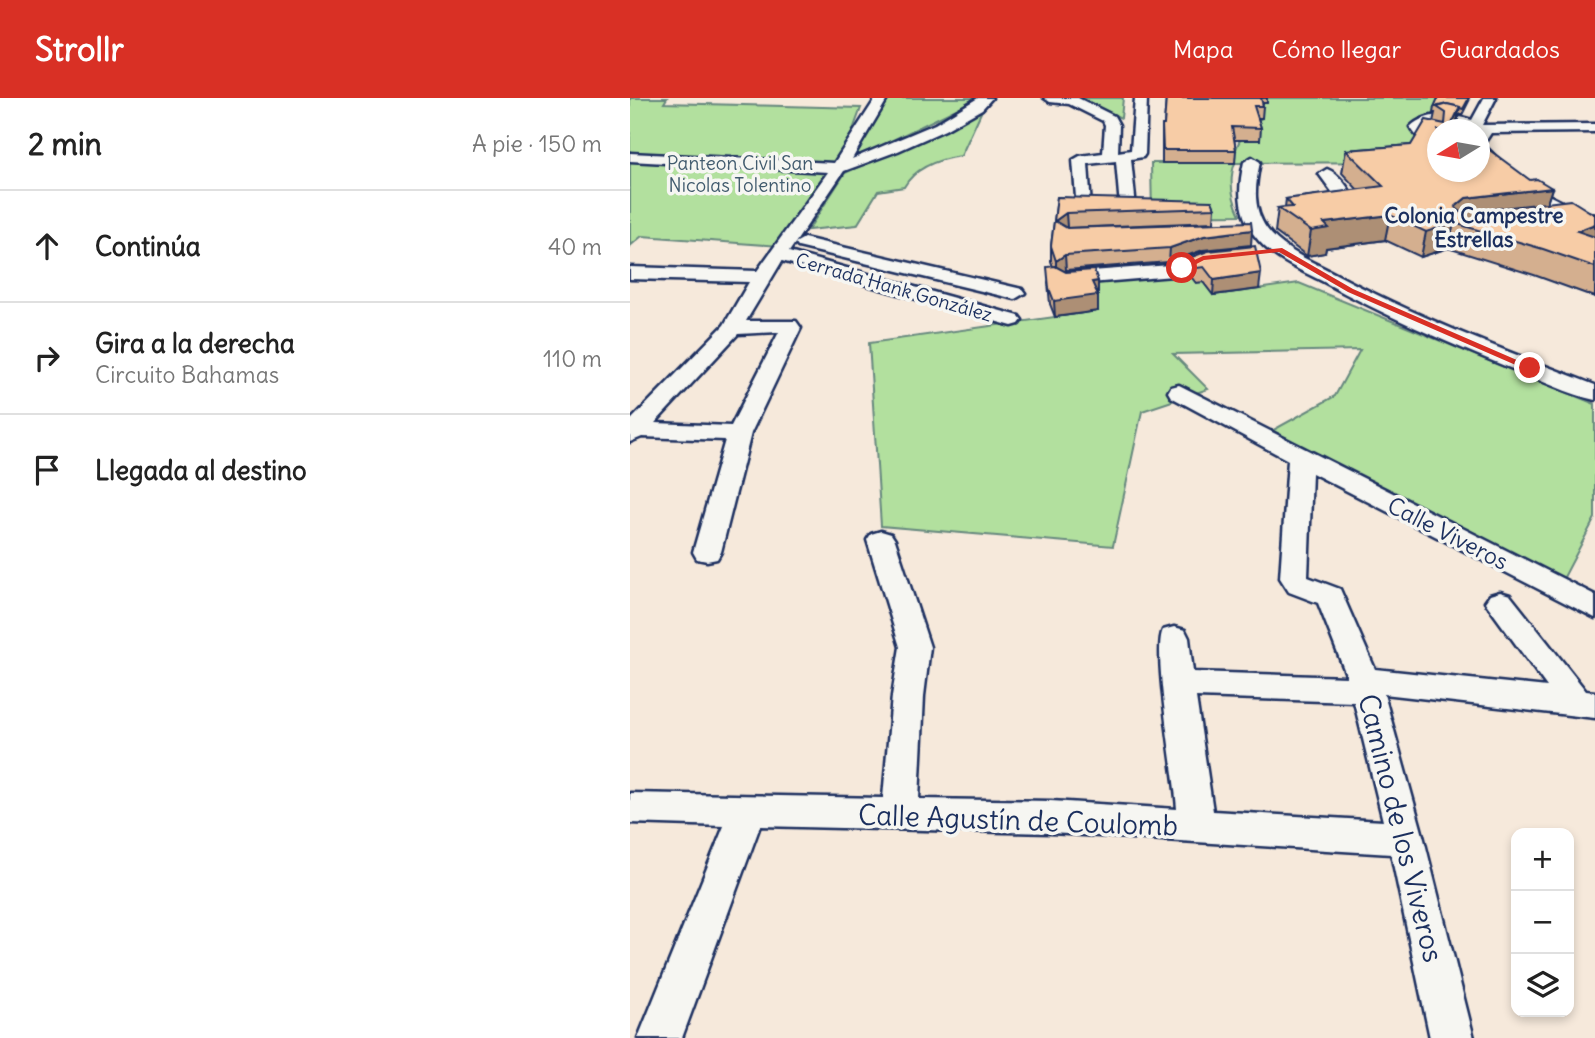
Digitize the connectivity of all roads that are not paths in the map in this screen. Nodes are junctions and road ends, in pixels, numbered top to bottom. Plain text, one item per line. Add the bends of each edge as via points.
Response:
1 (882, 98) edge
2 (988, 98) edge
3 (1050, 98) edge
4 (1142, 98) edge
5 (1490, 98) edge
6 (1070, 99) edge
7 (1484, 119) edge
8 (1427, 122) edge
9 (1595, 128) edge
10 (1490, 135) edge
11 (1427, 136) edge
12 (1490, 136) edge
13 (1595, 136) edge
14 (1490, 149) edge
15 (1124, 156) junction
16 (630, 157) edge
17 (1252, 162) dead end
18 (839, 168) junction
19 (1327, 174) dead end
20 (1128, 206) edge
21 (1083, 207) edge
22 (1309, 212) edge
23 (1586, 212) edge
24 (1541, 220) edge
25 (1261, 223) junction
26 (1232, 230) edge
27 (783, 247) junction
28 (1280, 250) junction
29 (630, 273) edge
30 (762, 277) junction
31 (1066, 279) edge
32 (1015, 293) dead end
33 (1012, 320) dead end
34 (732, 328) junction
35 (1178, 392) dead end
36 (1595, 393) edge
37 (632, 431) edge
38 (739, 433) junction
39 (1300, 457) junction
40 (881, 540) dead end
41 (707, 552) dead end
42 (1500, 602) dead end
43 (1595, 608) edge
44 (1174, 638) dead end
45 (1177, 684) junction
46 (1366, 685) junction
47 (1586, 704) edge
48 (630, 808) edge
49 (747, 812) junction
50 (901, 814) junction
51 (1196, 827) junction
52 (1406, 839) junction
53 (660, 1038) edge
54 (1452, 1038) edge

1 - 18 street
2 - 18 street via 930,131
3 - 6 street
4 - 15 street
5 - 7 street
6 - 15 street via 1110,119
8 - 11 street via 1417,127
9 - 10 street
12 - 13 street
14 - 23 street via 1515,183 1546,201
15 - 20 street
15 - 21 street via 1080,160
16 - 18 street
17 - 25 street via 1245,191
18 - 27 street
19 - 22 street via 1346,203
23 - 24 street
25 - 26 street
25 - 28 street
27 - 30 street
27 - 32 street
27 - 33 street, Cerrada Hank González
28 - 31 street via 1203,258 1173,270
28 - 36 street via 1401,314
29 - 30 street
30 - 34 street
34 - 37 street
34 - 38 street via 791,328
35 - 39 street, Calle Viveros
37 - 38 street
38 - 41 street
39 - 43 street, Calle Viveros
39 - 46 street via 1294,578 1299,585 1330,596
40 - 50 street via 915,647
42 - 47 street
44 - 45 street
45 - 46 street
45 - 51 street
46 - 47 street, Camino de los Viveros
46 - 52 street, Camino de los Viveros
48 - 49 street, Calle Agustín de Coulomb
49 - 50 street, Calle Agustín de Coulomb
49 - 53 street
50 - 51 street, Calle Agustín de Coulomb via 1051,817
51 - 52 street, Calle Agustín de Coulomb
52 - 54 street, Camino de los Viveros

